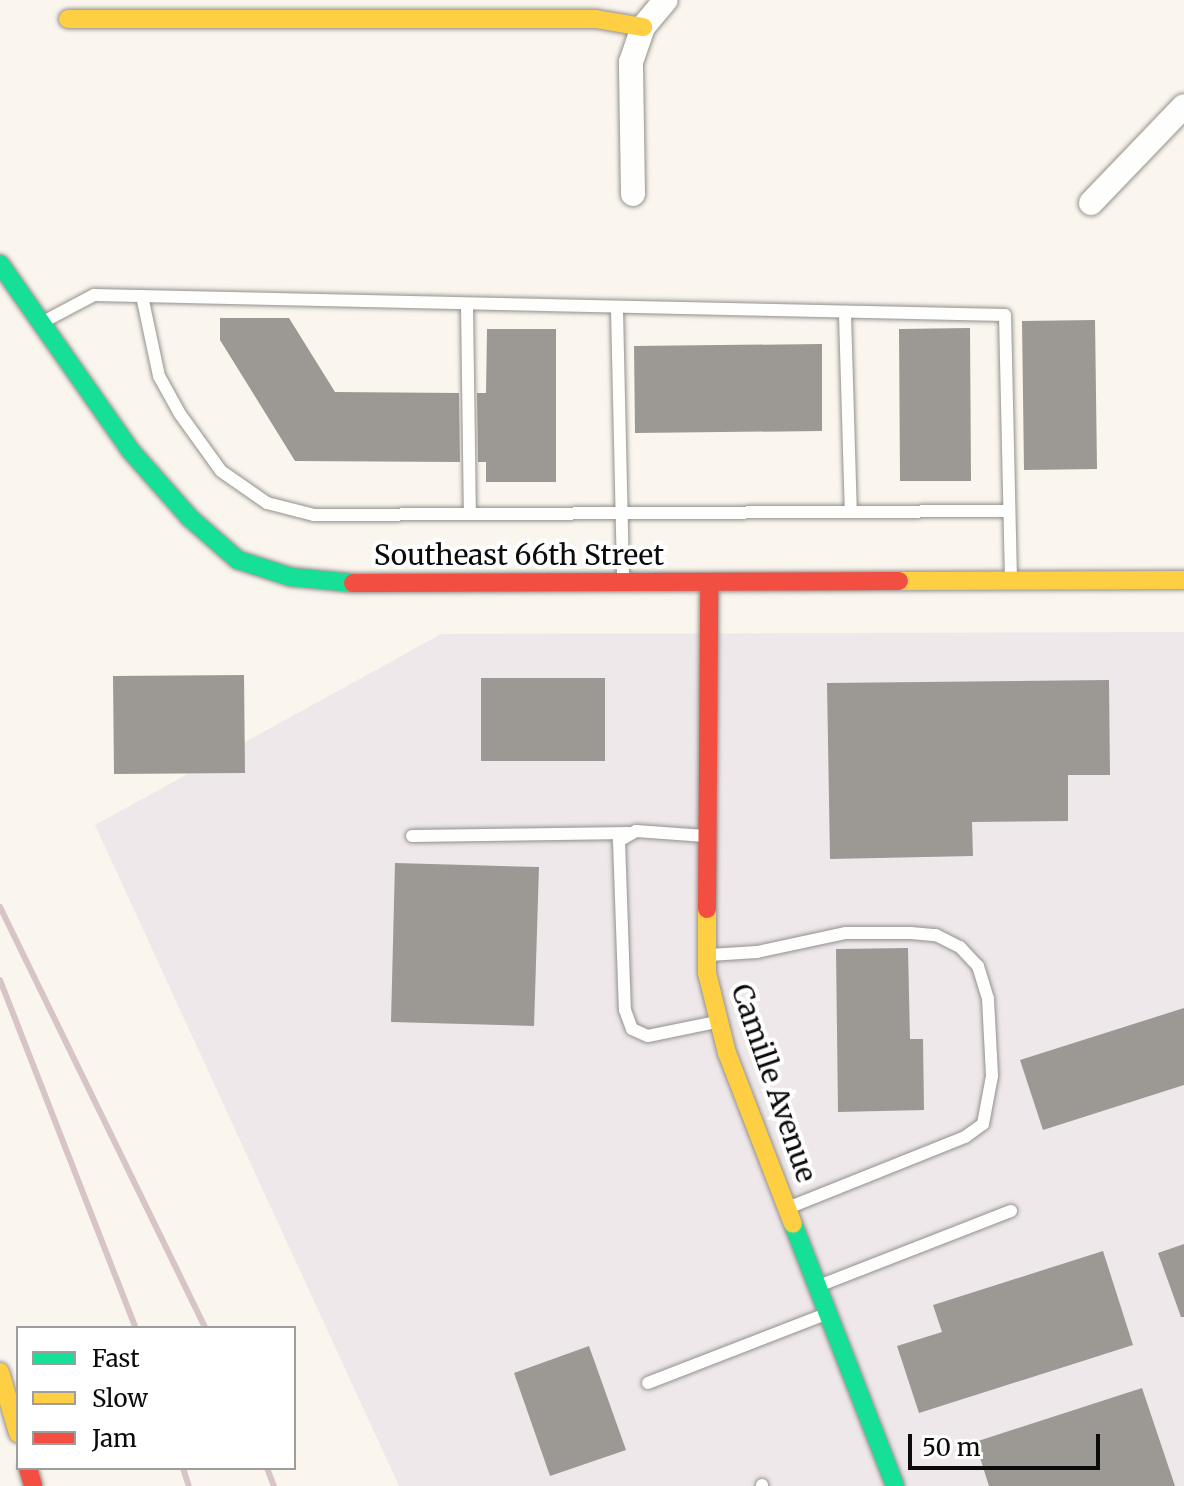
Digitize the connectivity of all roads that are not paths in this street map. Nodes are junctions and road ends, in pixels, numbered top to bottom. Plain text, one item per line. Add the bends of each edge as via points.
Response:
1 (666, 0) edge
2 (68, 19) dead end
3 (643, 27) junction
4 (1184, 106) edge
5 (633, 194) dead end
6 (1091, 203) dead end
7 (0, 264) edge
8 (142, 296) junction
9 (467, 306) junction
10 (617, 310) junction
11 (845, 315) junction
12 (43, 322) junction
13 (1009, 511) junction
14 (851, 512) junction
15 (624, 513) junction
16 (470, 514) junction
17 (1184, 580) edge
18 (1011, 581) junction
19 (623, 583) junction
20 (709, 583) junction
21 (629, 833) junction
22 (412, 836) dead end
23 (705, 836) junction
24 (706, 955) junction
25 (719, 1021) junction
26 (788, 1207) junction
27 (1011, 1211) dead end
28 (819, 1286) junction
29 (829, 1313) junction
30 (0, 1372) edge
31 (648, 1383) dead end
32 (16, 1426) edge
33 (895, 1486) edge

1 - 3 street
2 - 3 street via 596,19
3 - 5 street via 631,62
4 - 6 street
7 - 12 street, Southeast 66th Street
8 - 9 lane
8 - 12 lane via 94,295
8 - 16 lane via 159,376 180,414 221,471 267,503 314,515
9 - 10 lane
9 - 16 lane
10 - 11 lane
10 - 15 lane
11 - 13 lane via 1005,315
11 - 14 lane
12 - 19 street, Southeast 66th Street via 130,450 190,518 238,560 291,577 357,583
13 - 14 lane
13 - 18 lane
14 - 15 lane
15 - 16 lane
15 - 19 lane
17 - 18 street, Southeast 66th Street
18 - 20 street, Southeast 66th Street
19 - 20 street, Southeast 66th Street
20 - 23 street, Camille Avenue
21 - 22 lane
21 - 23 lane
21 - 25 lane via 619,841 625,1010 632,1029 664,1036
23 - 24 street, Camille Avenue
24 - 25 street, Camille Avenue
24 - 26 lane via 757,952 846,933 911,933 936,935 960,947 978,966 988,999 992,1076 983,1124 965,1137
25 - 26 street, Camille Avenue
26 - 28 street, Camille Avenue
27 - 28 lane
28 - 29 street, Camille Avenue
29 - 31 lane
29 - 33 street, Camille Avenue
30 - 32 street

